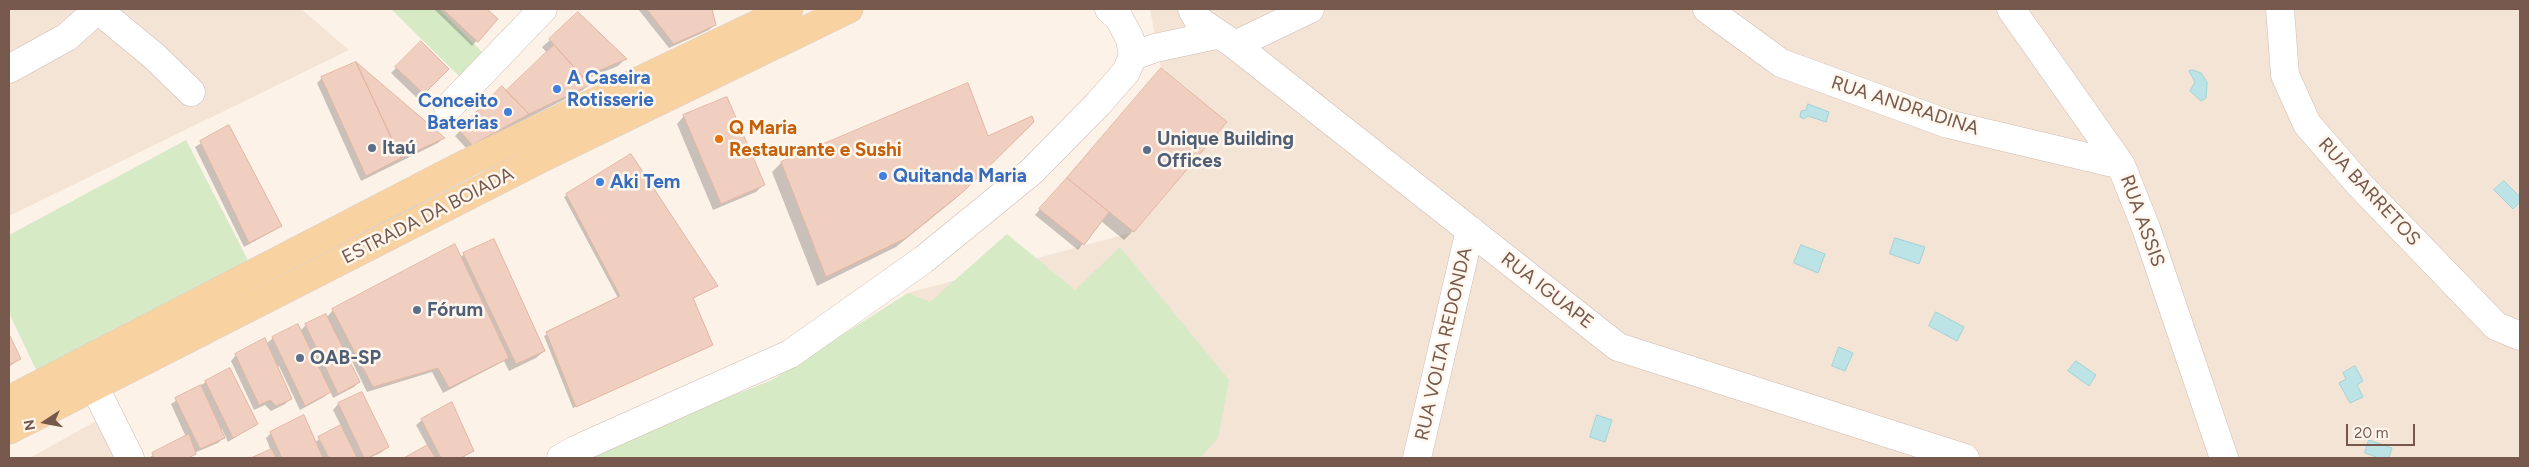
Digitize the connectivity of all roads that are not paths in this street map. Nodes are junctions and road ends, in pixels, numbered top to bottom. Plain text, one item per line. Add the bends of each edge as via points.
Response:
1 (97, 9) edge
2 (543, 9) edge
3 (850, 9) edge
4 (1109, 9) edge
5 (1173, 9) edge
6 (1310, 9) edge
7 (1707, 9) edge
8 (2011, 9) edge
9 (2280, 9) edge
10 (777, 19) edge
11 (1210, 27) edge
12 (1133, 56) junction
13 (9, 69) edge
14 (191, 92) dead end
15 (448, 108) dead end
16 (2121, 164) junction
17 (1470, 230) junction
18 (2520, 336) edge
19 (82, 362) junction
20 (95, 386) junction
21 (9, 400) edge
22 (9, 430) edge
23 (130, 458) edge
24 (561, 458) edge
25 (1417, 458) edge
26 (1965, 458) edge
27 (2224, 458) edge

1 - 13 street via 67,37
1 - 14 street
2 - 15 street
3 - 10 main road, ESTRADA DA BOIADA
4 - 12 street via 1126,28
5 - 11 street, RUA IGUAPE
6 - 11 street
7 - 16 street, RUA ANDRADINA via 1781,63 1948,124
8 - 16 street, RUA ASSIS
9 - 18 street, RUA BARRETOS via 2285,75 2307,124 2496,326
10 - 19 main road, ESTRADA DA BOIADA via 467,163
10 - 20 main road, ESTRADA DA BOIADA via 728,70 542,158
11 - 12 street
11 - 17 street, RUA IGUAPE
12 - 24 street via 1126,72 1098,104 1031,172 923,260 822,332 790,354
16 - 27 street, RUA ASSIS
17 - 25 street, RUA VOLTA REDONDA
17 - 26 street, RUA IGUAPE via 1618,347
19 - 20 street
19 - 21 main road, ESTRADA DA BOIADA
20 - 22 main road, ESTRADA DA BOIADA
20 - 23 street

